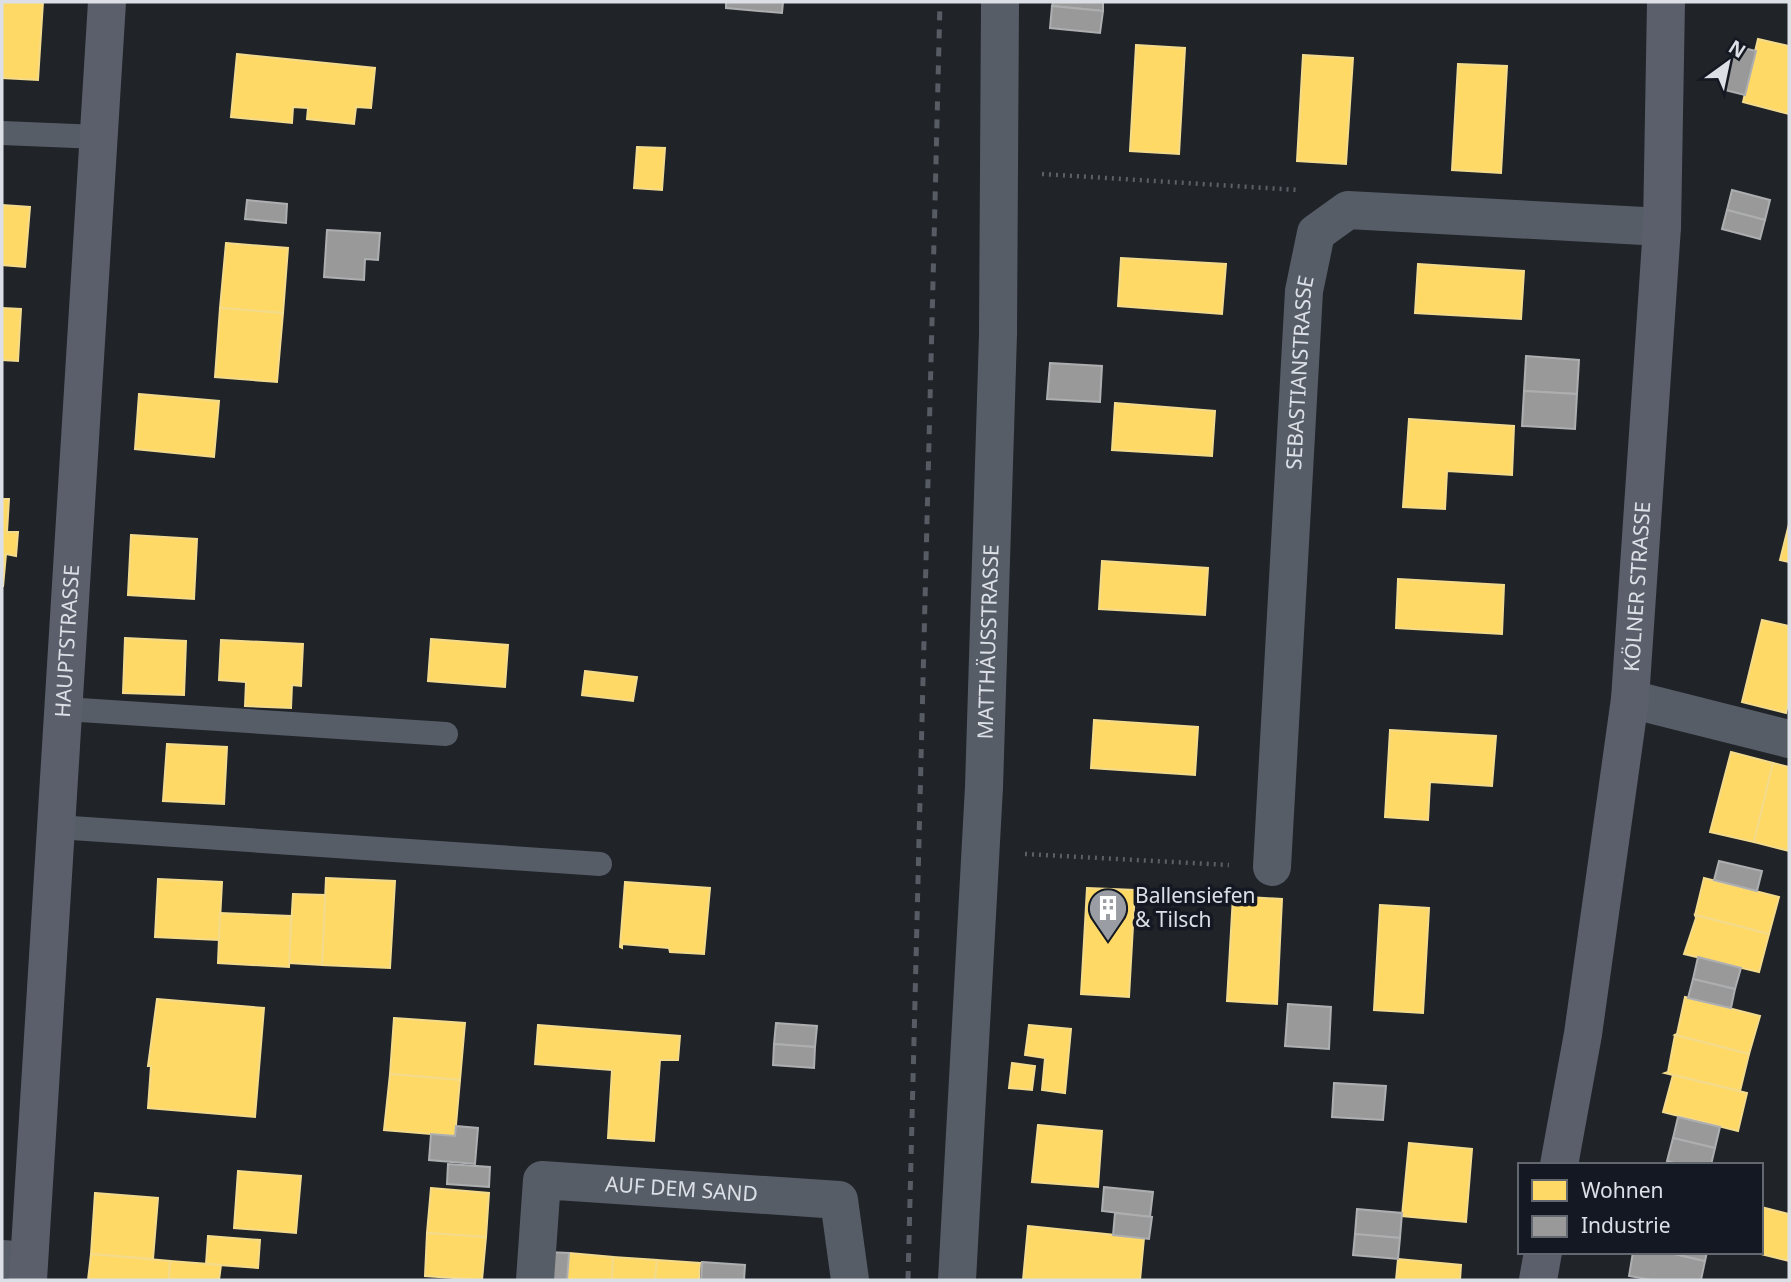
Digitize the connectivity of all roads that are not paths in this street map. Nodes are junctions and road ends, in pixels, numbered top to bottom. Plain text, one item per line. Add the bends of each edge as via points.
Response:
1 (107, 2) edge
2 (1000, 2) edge
3 (1666, 2) edge
4 (2, 133) edge
5 (99, 137) junction
6 (1662, 227) junction
7 (1630, 699) junction
8 (65, 709) junction
9 (446, 734) dead end
10 (1789, 739) edge
11 (57, 827) junction
12 (600, 864) dead end
13 (1272, 867) road end
14 (1559, 1163) edge
15 (1543, 1254) edge
16 (20, 1267) edge
17 (535, 1280) edge
18 (850, 1280) edge
19 (957, 1280) edge
20 (1538, 1280) edge

1 - 5 street, HAUPTSTRASSE
2 - 19 street, MATTHÄUSSTRASSE via 998,334 981,851
3 - 6 street, KÖLNER STRASSE
4 - 5 lane
5 - 8 street, HAUPTSTRASSE
6 - 7 street, KÖLNER STRASSE
6 - 13 street, SEBASTIANSTRASSE via 1348,210 1316,233 1304,291
7 - 10 street
7 - 14 street, KÖLNER STRASSE via 1583,1034
8 - 9 lane
8 - 11 street, HAUPTSTRASSE
11 - 12 lane
11 - 16 street, HAUPTSTRASSE
15 - 20 street
17 - 18 street, AUF DEM SAND via 542,1180 839,1200

